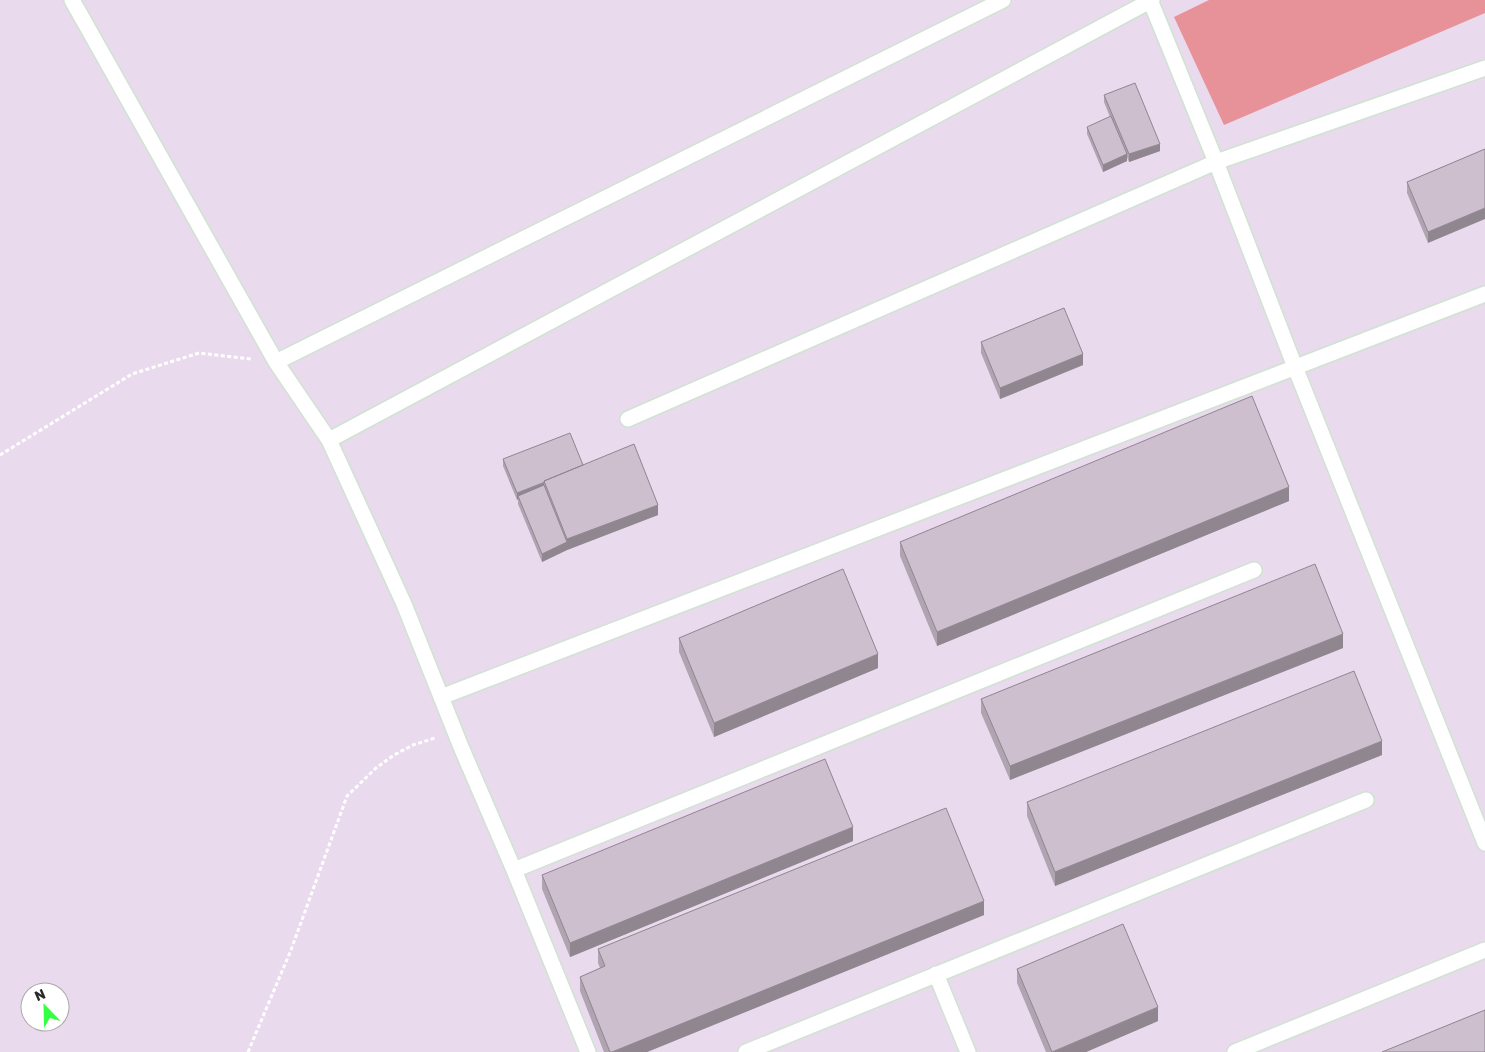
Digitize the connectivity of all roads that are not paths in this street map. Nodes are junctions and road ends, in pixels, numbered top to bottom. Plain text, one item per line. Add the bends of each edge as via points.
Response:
1 (72, 0) edge
2 (1003, 0) edge
3 (1151, 0) edge
4 (1485, 68) edge
5 (1216, 162) junction
6 (1485, 294) edge
7 (276, 362) junction
8 (1295, 367) junction
9 (628, 419) dead end
10 (329, 440) junction
11 (1254, 570) dead end
12 (441, 697) junction
13 (1366, 800) dead end
14 (1485, 842) edge
15 (514, 870) junction
16 (1485, 950) edge
17 (936, 974) junction
18 (588, 1052) edge
19 (746, 1052) edge
20 (968, 1052) edge
21 (1235, 1052) edge

1 - 7 lane
2 - 7 lane
3 - 5 lane
3 - 10 lane
4 - 5 lane
5 - 8 lane
5 - 9 lane
6 - 8 lane
7 - 10 lane
8 - 12 lane
8 - 14 lane
10 - 12 lane via 404,604
11 - 15 lane
12 - 15 lane
13 - 17 lane
15 - 18 lane
16 - 21 lane
17 - 19 lane
17 - 20 lane

